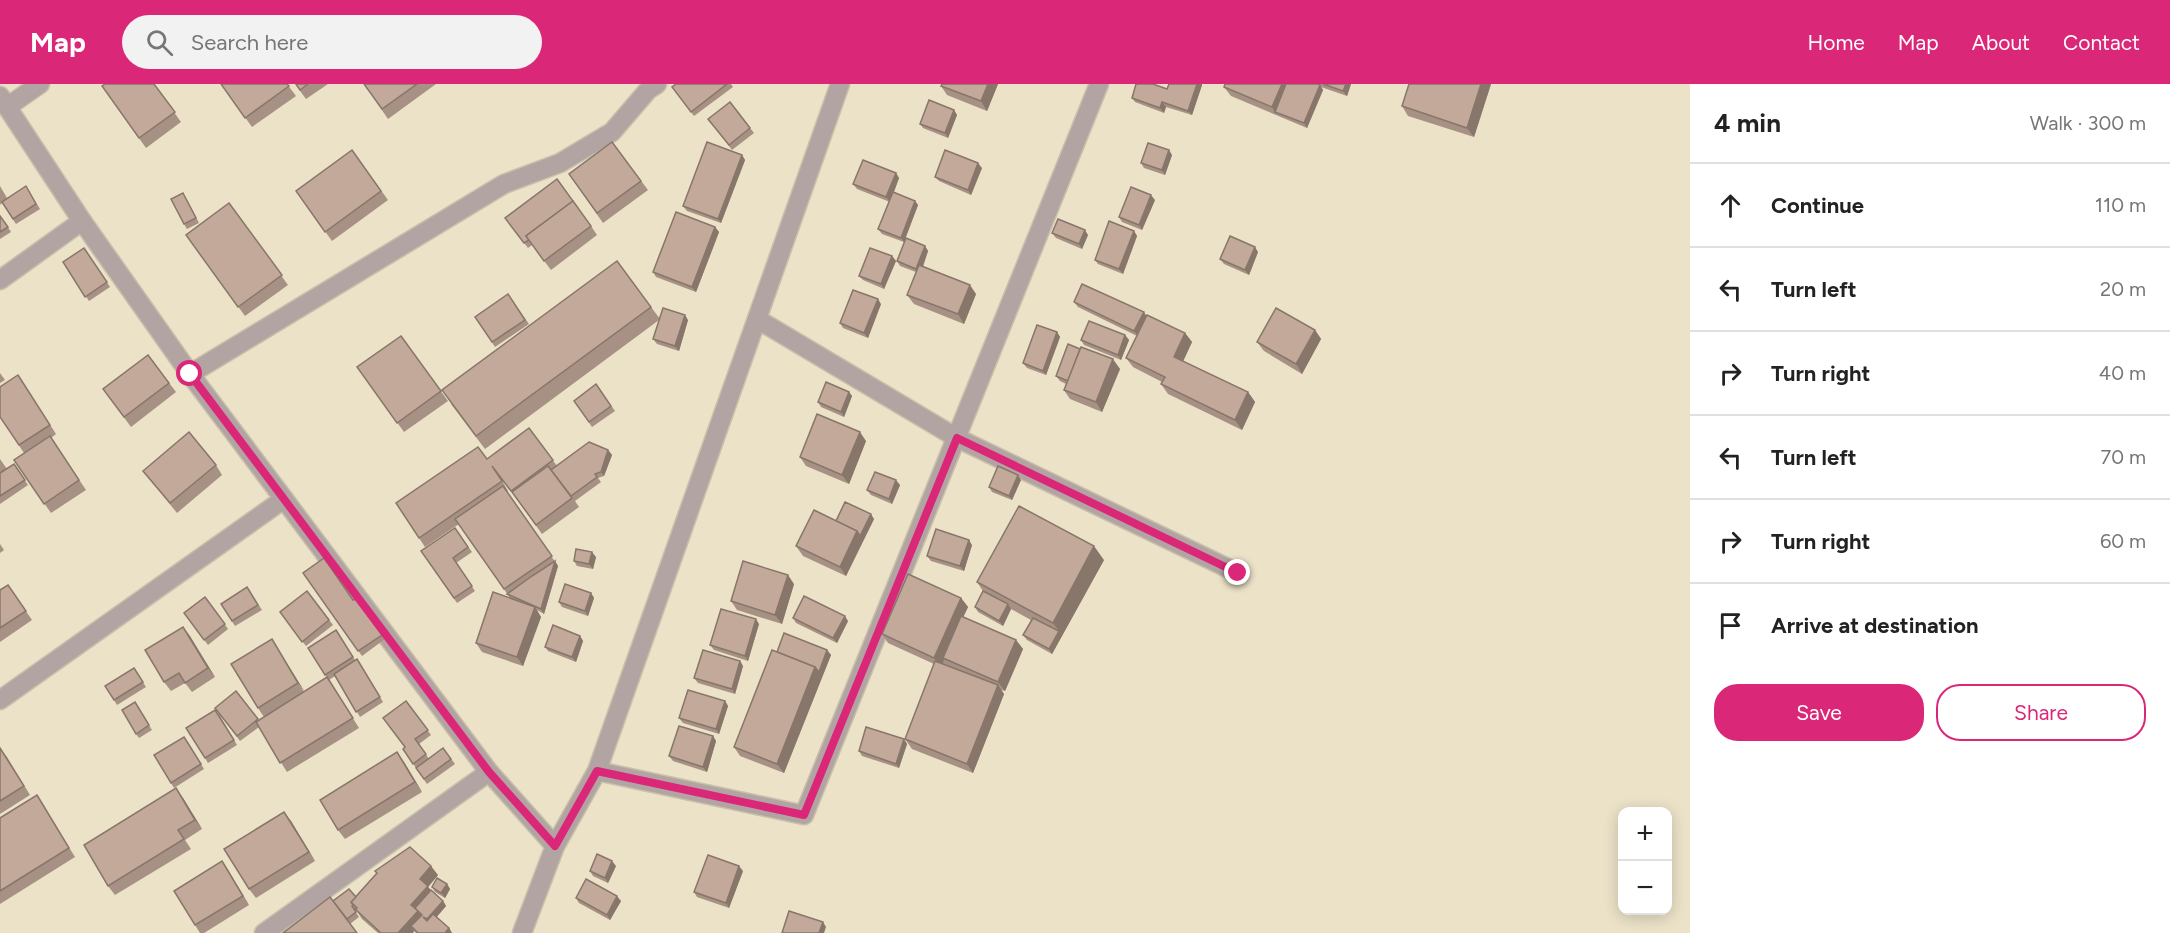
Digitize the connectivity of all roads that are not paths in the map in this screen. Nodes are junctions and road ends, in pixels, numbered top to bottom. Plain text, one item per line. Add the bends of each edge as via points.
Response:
1 (40, 84) edge
2 (840, 84) edge
3 (1099, 84) edge
4 (651, 86) edge
5 (4, 101) edge
6 (82, 221) junction
7 (0, 280) edge
8 (757, 319) junction
9 (190, 374) junction
10 (957, 438) junction
11 (284, 499) junction
12 (1238, 573) dead end
13 (0, 700) edge
14 (597, 771) junction
15 (489, 772) junction
16 (555, 846) junction
17 (264, 933) edge
18 (522, 933) edge

1 - 5 street
2 - 8 street
3 - 10 street
4 - 9 street via 612,132 560,163 504,184
5 - 6 street
6 - 7 street
6 - 9 street
8 - 10 street
8 - 14 street
9 - 11 street
10 - 12 street
10 - 14 street via 804,815
11 - 13 street
11 - 15 street
14 - 16 street
15 - 16 street
15 - 17 street
16 - 18 street

